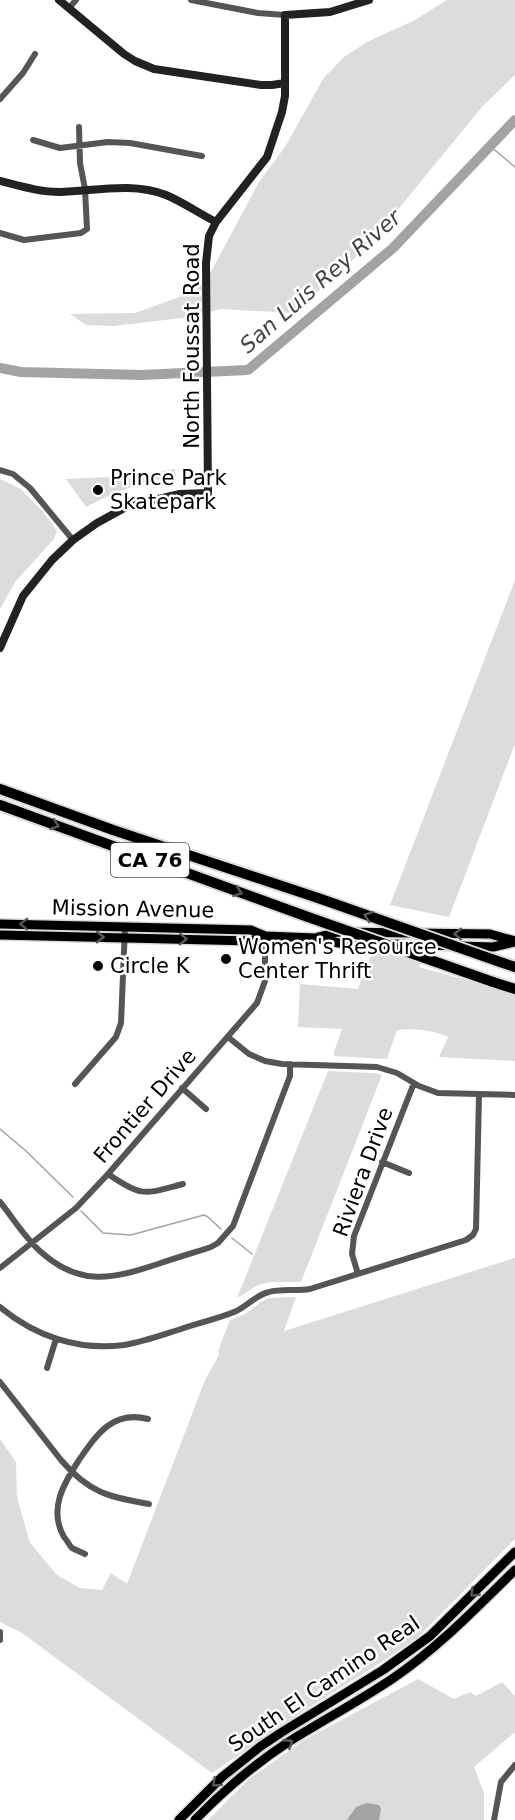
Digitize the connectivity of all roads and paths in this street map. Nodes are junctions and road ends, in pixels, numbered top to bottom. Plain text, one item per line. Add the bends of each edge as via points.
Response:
1 (59, 0) edge
2 (76, 0) edge
3 (191, 0) edge
4 (369, 0) edge
5 (357, 2) edge
6 (229, 4) edge
7 (69, 8) junction
8 (285, 15) junction
9 (34, 54) dead end
10 (285, 83) junction
11 (0, 99) edge
12 (79, 127) dead end
13 (33, 140) dead end
14 (80, 144) junction
15 (201, 156) dead end
16 (0, 181) edge
17 (85, 189) junction
18 (216, 222) junction
19 (0, 233) edge
20 (0, 470) edge
21 (73, 540) junction
22 (0, 648) edge
23 (0, 789) edge
24 (0, 805) edge
25 (0, 924) edge
26 (124, 927) junction
27 (0, 935) edge
28 (265, 936) junction
29 (124, 938) junction
30 (515, 942) edge
31 (515, 967) edge
32 (515, 989) edge
33 (228, 1037) junction
34 (290, 1064) junction
35 (414, 1083) junction
36 (75, 1084) dead end
37 (183, 1088) junction
38 (479, 1095) junction
39 (515, 1095) edge
40 (206, 1109) dead end
41 (382, 1162) junction
42 (108, 1173) junction
43 (409, 1173) dead end
44 (183, 1184) dead end
45 (0, 1202) edge
46 (32, 1243) junction
47 (0, 1268) edge
48 (358, 1274) junction
49 (0, 1307) edge
50 (56, 1339) junction
51 (47, 1368) dead end
52 (0, 1382) edge
53 (148, 1419) dead end
54 (71, 1472) junction
55 (149, 1504) dead end
56 (515, 1552) edge
57 (85, 1554) dead end
58 (515, 1570) edge
59 (0, 1633) edge
60 (0, 1640) edge
61 (515, 1765) edge
62 (179, 1820) edge
63 (195, 1820) edge
64 (494, 1820) edge

1 - 7 main road
2 - 7 street
3 - 6 street
4 - 5 main road
5 - 8 main road via 330,12
6 - 8 street via 258,13
7 - 10 main road via 124,54 154,69 261,85
8 - 10 main road, North Foussat Road
9 - 11 street
10 - 18 main road, North Foussat Road via 282,112 267,157
12 - 14 street
13 - 14 street via 60,148
14 - 15 street via 130,143
14 - 17 street
16 - 17 main road via 58,192
17 - 18 main road via 127,188 166,195
17 - 19 street via 87,229 81,233 24,240
18 - 21 main road, North Foussat Road via 209,236 206,263 208,493 180,494 128,506
20 - 21 street via 13,474 30,488
21 - 22 main road, North Foussat Road via 23,596
31 -> 23 highway, CA 76, bridge
24 -> 32 highway, CA 76, bridge
26 -> 25 main road, Mission Avenue
26 - 28 main road, Mission Avenue via 251,930
26 - 29 street
27 -> 29 main road, Mission Avenue
29 -> 28 main road, Mission Avenue via 252,941
28 - 30 main road, Mission Avenue via 315,938 338,932 490,934
28 - 33 street, Frontier Drive via 265,981 261,993
29 - 36 street via 121,1023 116,1037
33 - 34 street via 257,1058
33 - 37 street, Frontier Drive
34 - 35 street via 377,1067
34 - 46 street via 290,1076 234,1226 218,1243 109,1277 75,1273 57,1265
35 - 38 street via 438,1093
35 - 41 street, Riviera Drive
37 - 40 street
37 - 42 street, Frontier Drive
38 - 39 street
38 - 48 street via 473,1235
41 - 43 street
41 - 48 street, Riviera Drive via 354,1236 352,1254
42 - 44 street via 128,1188 148,1193
42 - 46 street, Frontier Drive via 76,1208
45 - 46 street
46 - 47 street, Frontier Drive
48 - 50 street via 310,1289 264,1293 233,1313 123,1345 95,1346
49 - 50 street via 36,1332
50 - 51 street
52 - 54 street
53 - 54 street via 127,1418 106,1426
54 - 55 street via 97,1491
54 - 57 street via 58,1499 58,1519 70,1546
56 -> 62 main road, South El Camino Real via 430,1636 261,1746 222,1777
63 -> 58 main road, South El Camino Real via 268,1756 392,1680 439,1644
59 - 60 street
61 - 64 street via 501,1782

